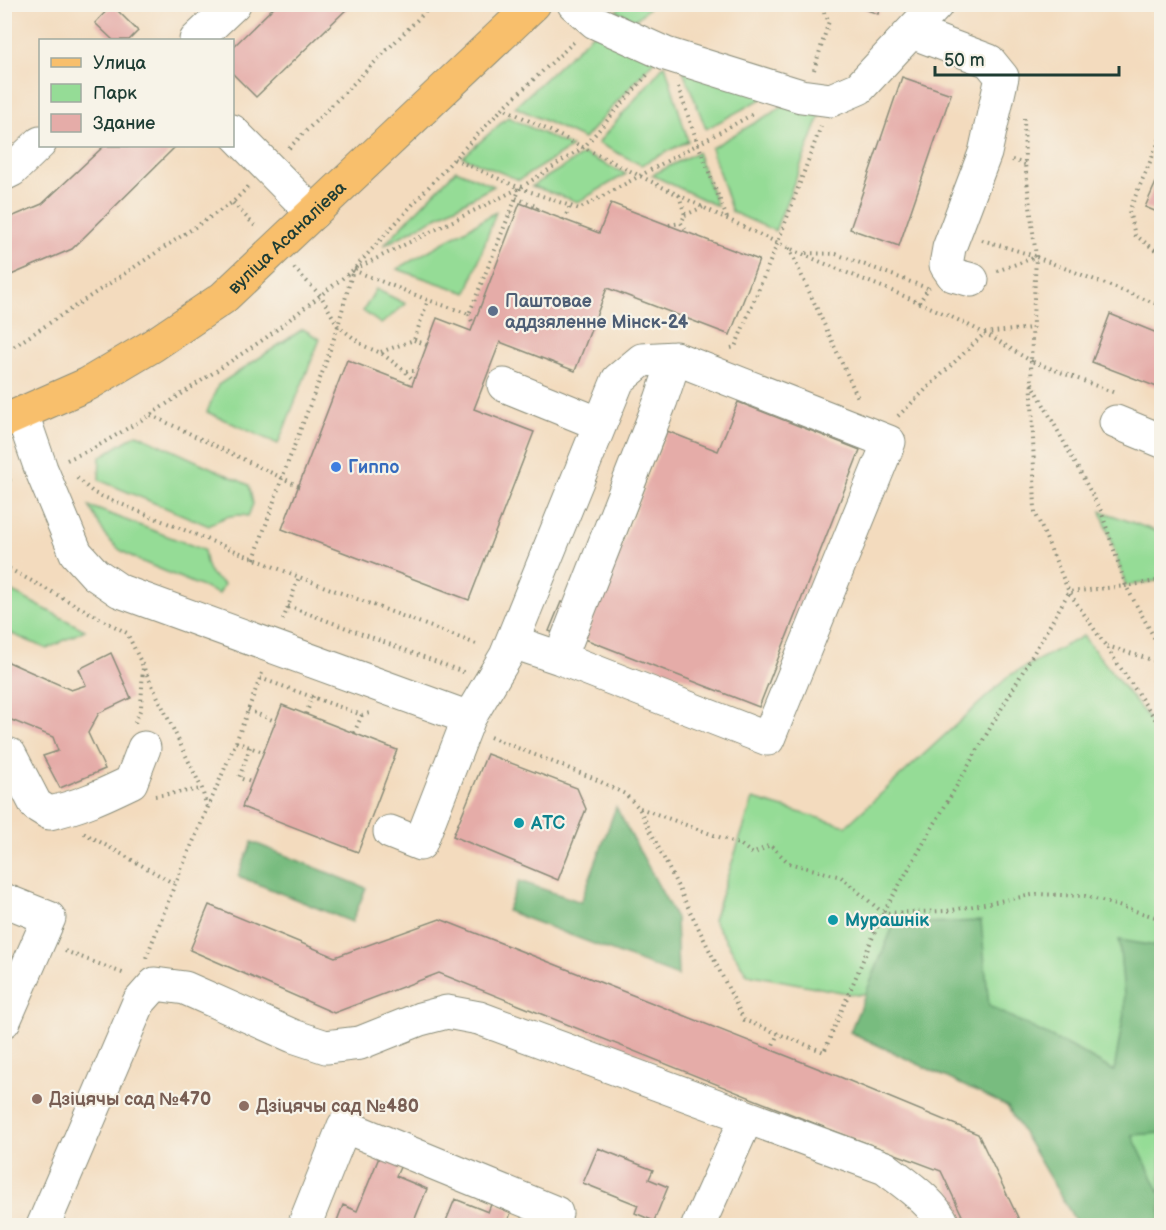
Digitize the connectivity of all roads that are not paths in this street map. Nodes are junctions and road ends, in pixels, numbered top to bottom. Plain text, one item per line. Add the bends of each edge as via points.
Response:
1 (234, 4) edge
2 (534, 4) edge
3 (574, 4) edge
4 (937, 4) edge
5 (912, 32) junction
6 (197, 39) edge
7 (234, 133) edge
8 (39, 144) edge
9 (4, 174) edge
10 (313, 213) junction
11 (972, 280) road end
12 (675, 358) junction
13 (504, 385) dead end
14 (1117, 408) road end
15 (13, 418) edge
16 (600, 424) junction
17 (1161, 441) edge
18 (560, 658) junction
19 (504, 660) junction
20 (469, 718) junction
21 (138, 739) road end
22 (4, 753) edge
23 (390, 832) dead end
24 (4, 900) edge
25 (4, 1021) edge
26 (747, 1117) junction
27 (43, 1226) edge
28 (304, 1226) edge
29 (551, 1226) edge
30 (698, 1226) edge
31 (944, 1226) edge

1 - 6 lane
2 - 10 main road, вуліца Асаналіева
3 - 5 lane via 595,22 809,97 859,88
4 - 5 lane
5 - 11 lane via 990,61 1002,77 985,153 946,265 953,274
7 - 10 lane
8 - 9 lane
10 - 15 main road, вуліца Асаналіева via 223,298 97,378
12 - 16 lane via 642,360 618,380
12 - 18 lane
12 - 18 lane via 889,442 768,739
13 - 16 lane
14 - 17 lane
15 - 20 lane via 41,469 76,553 95,574 120,591
16 - 19 lane
18 - 19 lane
19 - 20 lane
20 - 23 lane via 420,844
21 - 22 lane via 131,782 92,801 49,813 36,805 10,755
24 - 25 lane via 49,918
26 - 27 lane via 479,1018 447,1012 360,1043 326,1047 185,988 155,984 139,1002
26 - 30 lane
26 - 31 lane via 885,1168 922,1197
28 - 29 lane via 344,1126 556,1213

